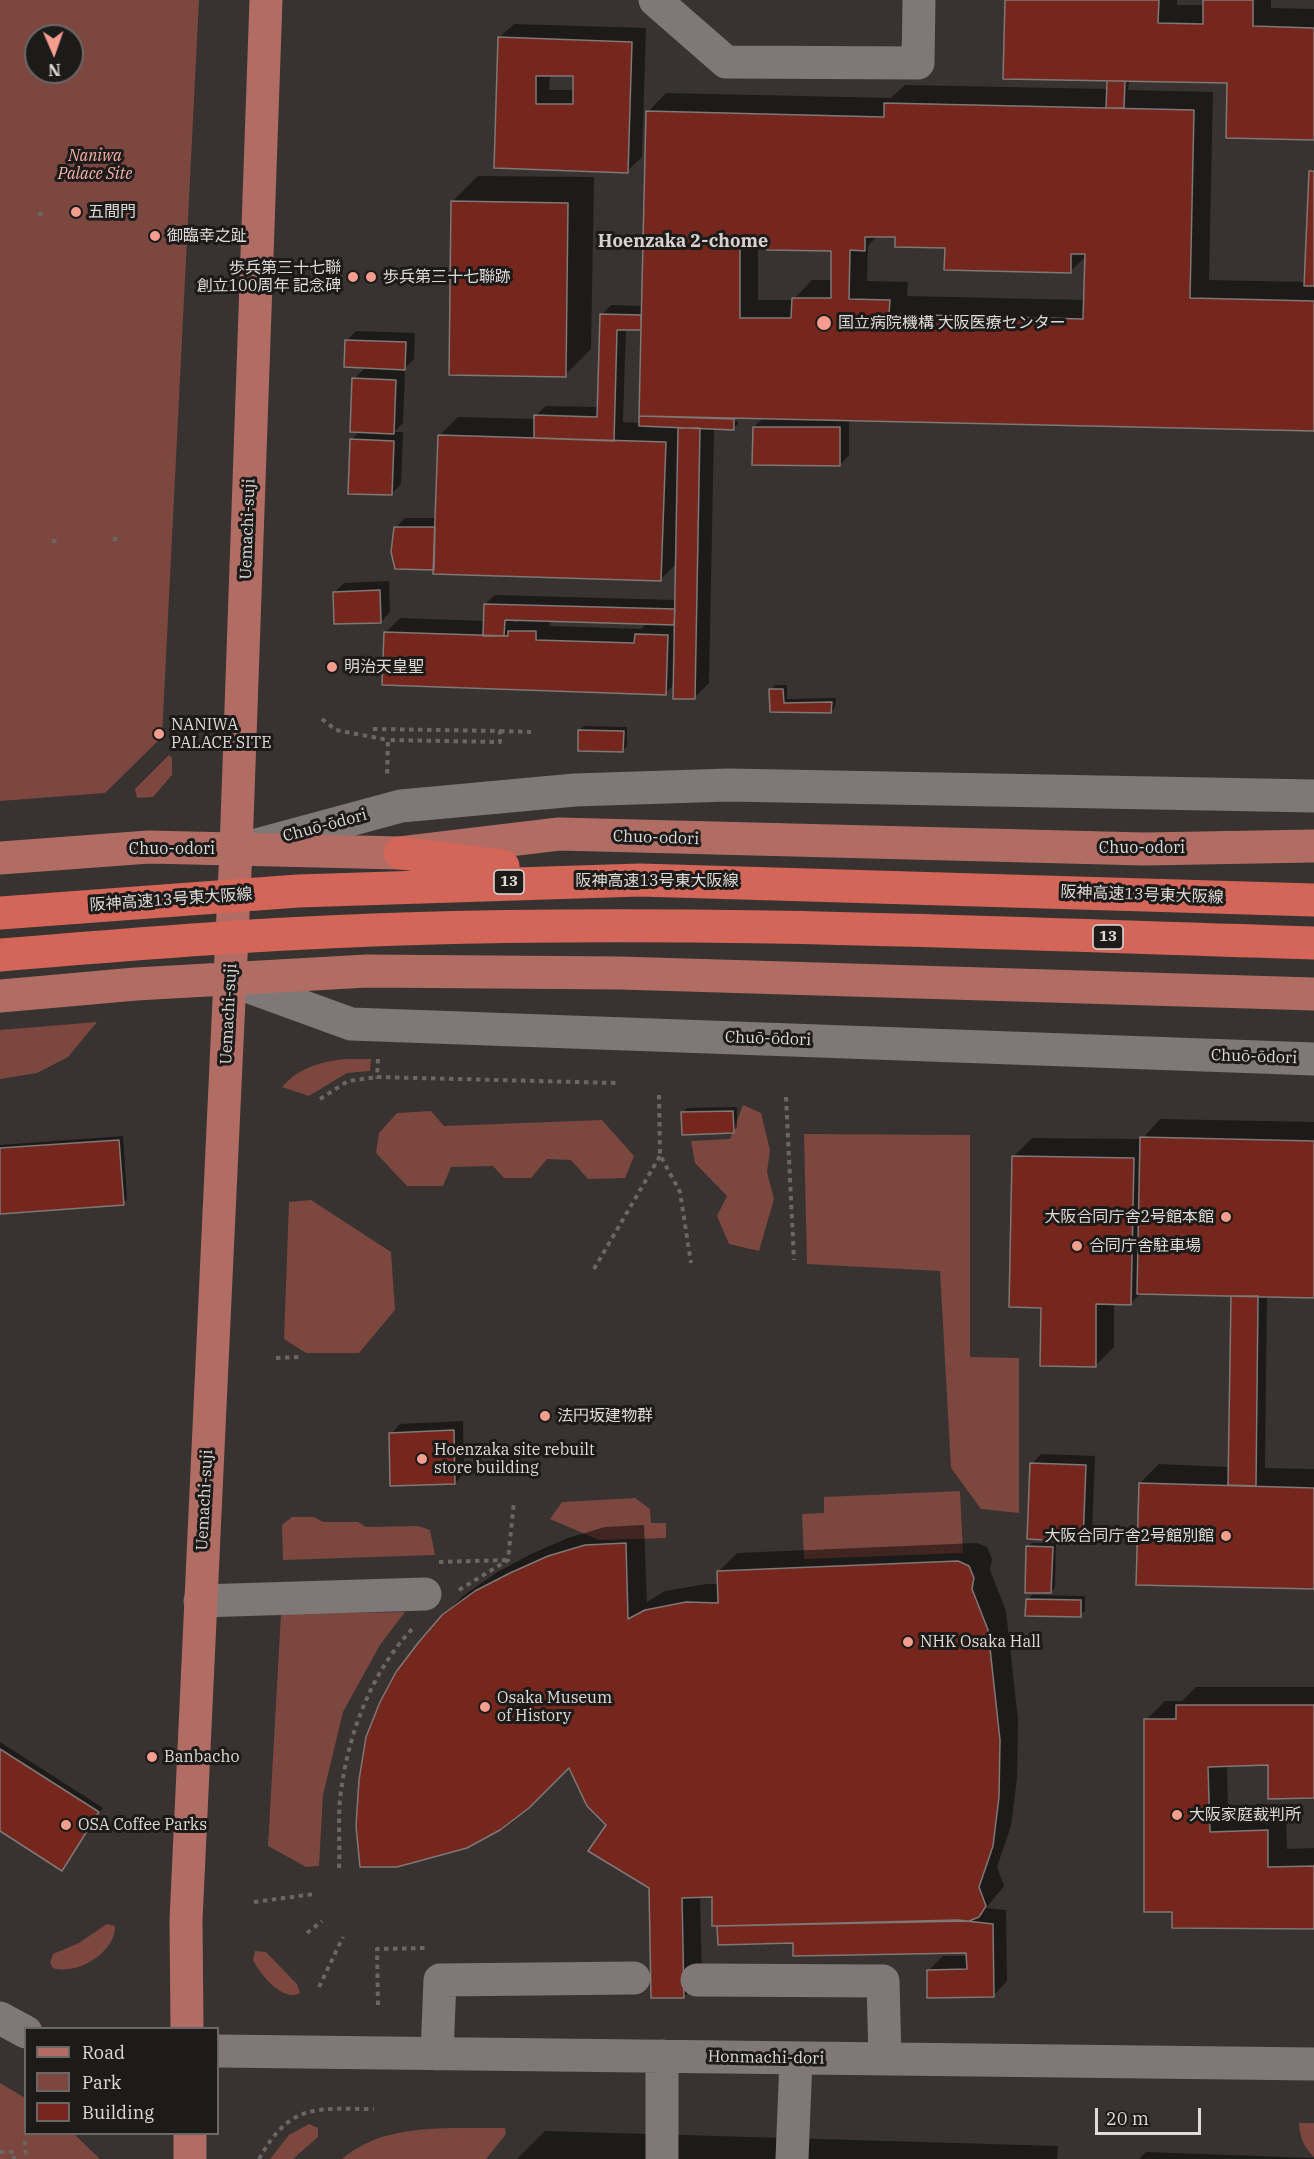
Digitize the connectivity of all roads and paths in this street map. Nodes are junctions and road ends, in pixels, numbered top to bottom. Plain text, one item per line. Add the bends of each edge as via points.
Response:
1 (266, 0) edge
2 (655, 0) edge
3 (919, 0) edge
4 (105, 211) dead end
5 (114, 211) dead end
6 (46, 213) dead end
7 (38, 214) dead end
8 (114, 539) dead end
9 (121, 539) dead end
10 (52, 541) dead end
11 (60, 541) dead end
12 (321, 719) dead end
13 (500, 731) dead end
14 (531, 732) dead end
15 (388, 740) dead end
16 (1314, 796) edge
17 (1314, 846) edge
18 (236, 850) junction
19 (400, 853) junction
20 (0, 858) edge
21 (1314, 884) edge
22 (1314, 900) edge
23 (0, 913) edge
24 (1314, 943) edge
25 (0, 955) edge
26 (230, 980) junction
27 (1314, 994) edge
28 (0, 996) edge
29 (1314, 1059) edge
30 (377, 1077) dead end
31 (659, 1095) dead end
32 (786, 1097) dead end
33 (320, 1098) dead end
34 (660, 1155) junction
35 (794, 1260) dead end
36 (691, 1263) dead end
37 (594, 1269) dead end
38 (299, 1357) dead end
39 (276, 1358) dead end
40 (514, 1501) dead end
41 (439, 1594) joint
42 (200, 1601) junction
43 (414, 1628) dead end
44 (339, 1868) dead end
45 (314, 1894) dead end
46 (254, 1902) dead end
47 (322, 1922) dead end
48 (307, 1933) dead end
49 (343, 1937) dead end
50 (634, 1978) dead end
51 (697, 1980) dead end
52 (319, 1987) dead end
53 (0, 2018) edge
54 (187, 2027) edge
55 (24, 2031) edge
56 (219, 2052) edge
57 (437, 2054) junction
58 (662, 2056) junction
59 (795, 2059) junction
60 (885, 2059) junction
61 (1314, 2064) edge
62 (374, 2109) dead end
63 (190, 2135) edge
64 (25, 2141) dead end
65 (0, 2152) edge
66 (14, 2159) edge
67 (26, 2159) edge
68 (190, 2159) edge
69 (259, 2159) edge
70 (662, 2159) edge
71 (792, 2159) edge

1 - 18 main road, Uemachi-suji
2 - 3 street via 726,62 918,63
4 - 5 path
6 - 7 path
8 - 9 path
10 - 11 path
12 - 15 path via 336,730
13 - 14 path
16 - 18 street, Chuō-ōdori via 728,786 575,790 401,806
17 - 19 main road, Chuo-odori via 1144,849 559,834
18 - 19 main road, Chuo-odori
18 - 20 main road, Chuo-odori via 148,847
18 - 26 main road, Uemachi-suji
19 - 21 highway via 554,872
22 - 23 highway, 阪神高速13号東大阪線 / 13 via 640,880 298,891
24 - 25 highway, 13 via 771,927 532,927 400,929
26 - 27 main road via 367,971 620,973
26 - 28 main road
26 - 29 street, Chuō-ōdori via 351,1024
26 - 42 main road, Uemachi-suji
30 - 33 path via 348,1081
31 - 34 path
32 - 35 path
34 - 36 path via 680,1192
34 - 37 path
38 - 39 path
40 - 41 path via 508,1560
41 - 42 street
42 - 54 main road, Uemachi-suji via 186,1920
43 - 44 path via 392,1651 356,1722 340,1799
45 - 46 path
47 - 48 path
49 - 52 path
50 - 57 street via 440,1980
51 - 60 street via 883,1981
53 - 55 street
56 - 57 street, Honmachi-dori
57 - 58 street, Honmachi-dori
58 - 59 street, Honmachi-dori
58 - 70 street
59 - 60 street, Honmachi-dori
59 - 71 street
60 - 61 street, Honmachi-dori
62 - 69 path via 306,2111 280,2128
63 - 68 main road
64 - 67 path
65 - 66 path via 14,2152

